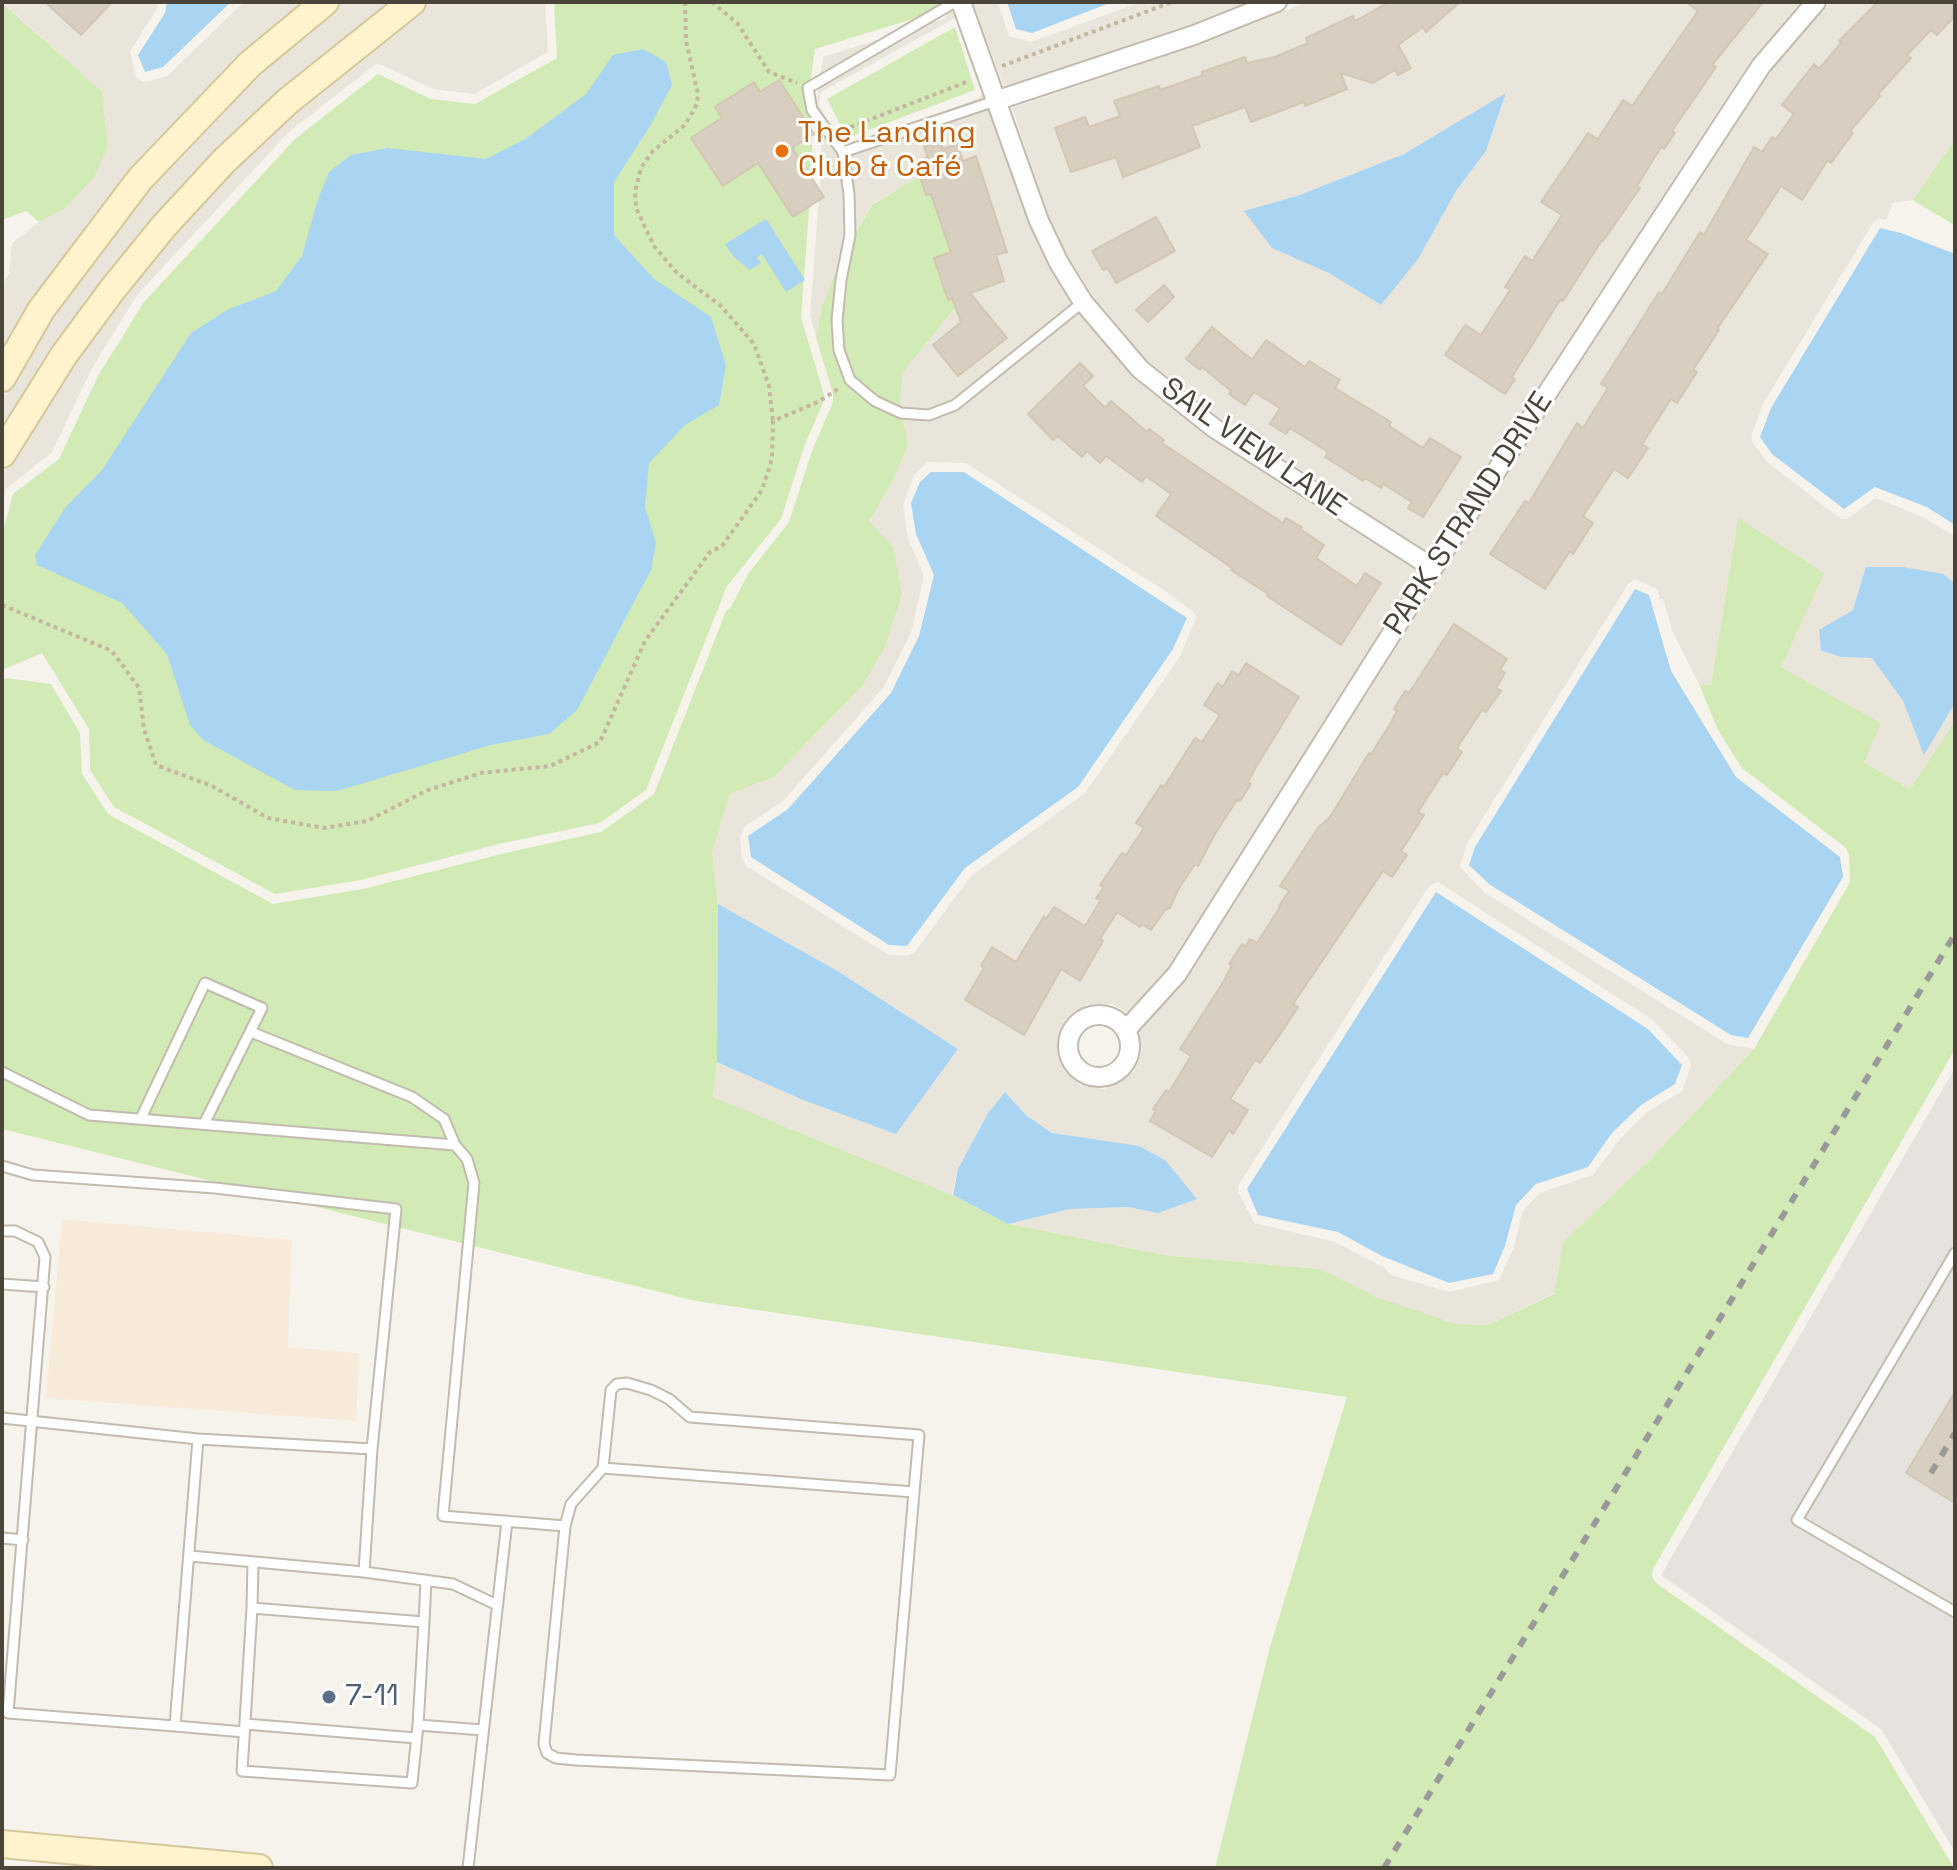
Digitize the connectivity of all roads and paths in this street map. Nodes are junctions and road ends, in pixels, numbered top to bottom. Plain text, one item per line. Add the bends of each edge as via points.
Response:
1 (325, 2) edge
2 (412, 2) edge
3 (685, 2) edge
4 (712, 2) edge
5 (958, 2) edge
6 (1277, 2) edge
7 (1816, 2) edge
8 (808, 88) junction
9 (998, 100) junction
10 (843, 152) junction
11 (1083, 302) junction
12 (2, 378) edge
13 (850, 380) junction
14 (773, 421) junction
15 (2, 454) edge
16 (1433, 568) junction
17 (2, 605) edge
18 (1127, 1029) dead end
19 (251, 1032) junction
20 (2, 1072) edge
21 (141, 1118) junction
22 (204, 1124) junction
23 (455, 1145) junction
24 (2, 1166) edge
25 (2, 1231) edge
26 (1955, 1253) edge
27 (2, 1284) edge
28 (44, 1287) junction
29 (2, 1418) edge
30 (32, 1422) junction
31 (198, 1439) junction
32 (372, 1449) junction
33 (603, 1468) junction
34 (914, 1492) junction
35 (507, 1521) junction
36 (565, 1526) junction
37 (2, 1538) edge
38 (23, 1540) junction
39 (190, 1556) junction
40 (253, 1563) junction
41 (364, 1572) junction
42 (426, 1580) junction
43 (497, 1605) junction
44 (252, 1608) junction
45 (1955, 1612) edge
46 (424, 1622) junction
47 (5, 1713) edge
48 (418, 1725) junction
49 (175, 1726) junction
50 (244, 1728) junction
51 (483, 1730) junction
52 (416, 1738) junction
53 (2, 1844) edge
54 (259, 1868) edge
55 (468, 1868) edge

1 - 12 street via 250,64 140,179 41,310
2 - 15 street via 288,101 164,226 64,355
3 - 14 path via 697,104 685,125 641,168 636,208 654,246 677,273 721,306 754,344 769,386
4 - 8 path via 738,24 769,72
5 - 8 lane
5 - 9 street, SAIL VIEW LANE
6 - 9 street
7 - 16 street, PARK STRAND DRIVE via 1761,66
8 - 10 lane via 812,110
9 - 10 lane
9 - 11 street, SAIL VIEW LANE via 1039,221
10 - 13 lane via 850,235 837,321 839,350
11 - 13 lane via 955,405 929,415 901,413 875,401
11 - 16 street, SAIL VIEW LANE via 1140,369 1214,428
13 - 14 path via 818,402
14 - 17 path via 772,459 762,490 645,641 600,742 550,766 481,773 428,790 367,821 324,828 268,818 212,786 156,765 139,688 112,651
16 - 18 street, PARK STRAND DRIVE via 1177,974
19 - 21 lane via 262,1008 205,983
19 - 22 lane
19 - 23 lane via 412,1097 444,1119
20 - 21 lane via 89,1115
21 - 22 lane
22 - 23 lane
23 - 35 lane via 467,1159 474,1183 443,1516
24 - 32 lane via 33,1175 215,1188 396,1209
25 - 28 lane via 38,1242 45,1257
26 - 45 lane via 1797,1520
27 - 28 lane
28 - 30 lane
29 - 30 lane
30 - 31 lane
30 - 38 lane
31 - 32 lane
31 - 39 lane
32 - 41 lane
33 - 34 lane
33 - 34 lane via 609,1397 617,1384 627,1383 669,1399 690,1417 919,1435
33 - 36 lane via 571,1504
34 - 36 lane via 890,1775 576,1760 547,1753
35 - 36 lane
35 - 43 lane
37 - 38 lane
38 - 47 lane
39 - 40 lane
39 - 49 lane
40 - 41 lane
40 - 44 lane
41 - 42 lane
42 - 43 lane via 453,1584
42 - 46 lane
43 - 51 lane
44 - 46 lane
44 - 50 lane
46 - 48 lane
47 - 49 lane
48 - 51 lane
48 - 52 lane
49 - 50 lane
50 - 52 lane via 378,1740
50 - 52 lane via 242,1771 412,1783
51 - 55 lane
53 - 54 street

